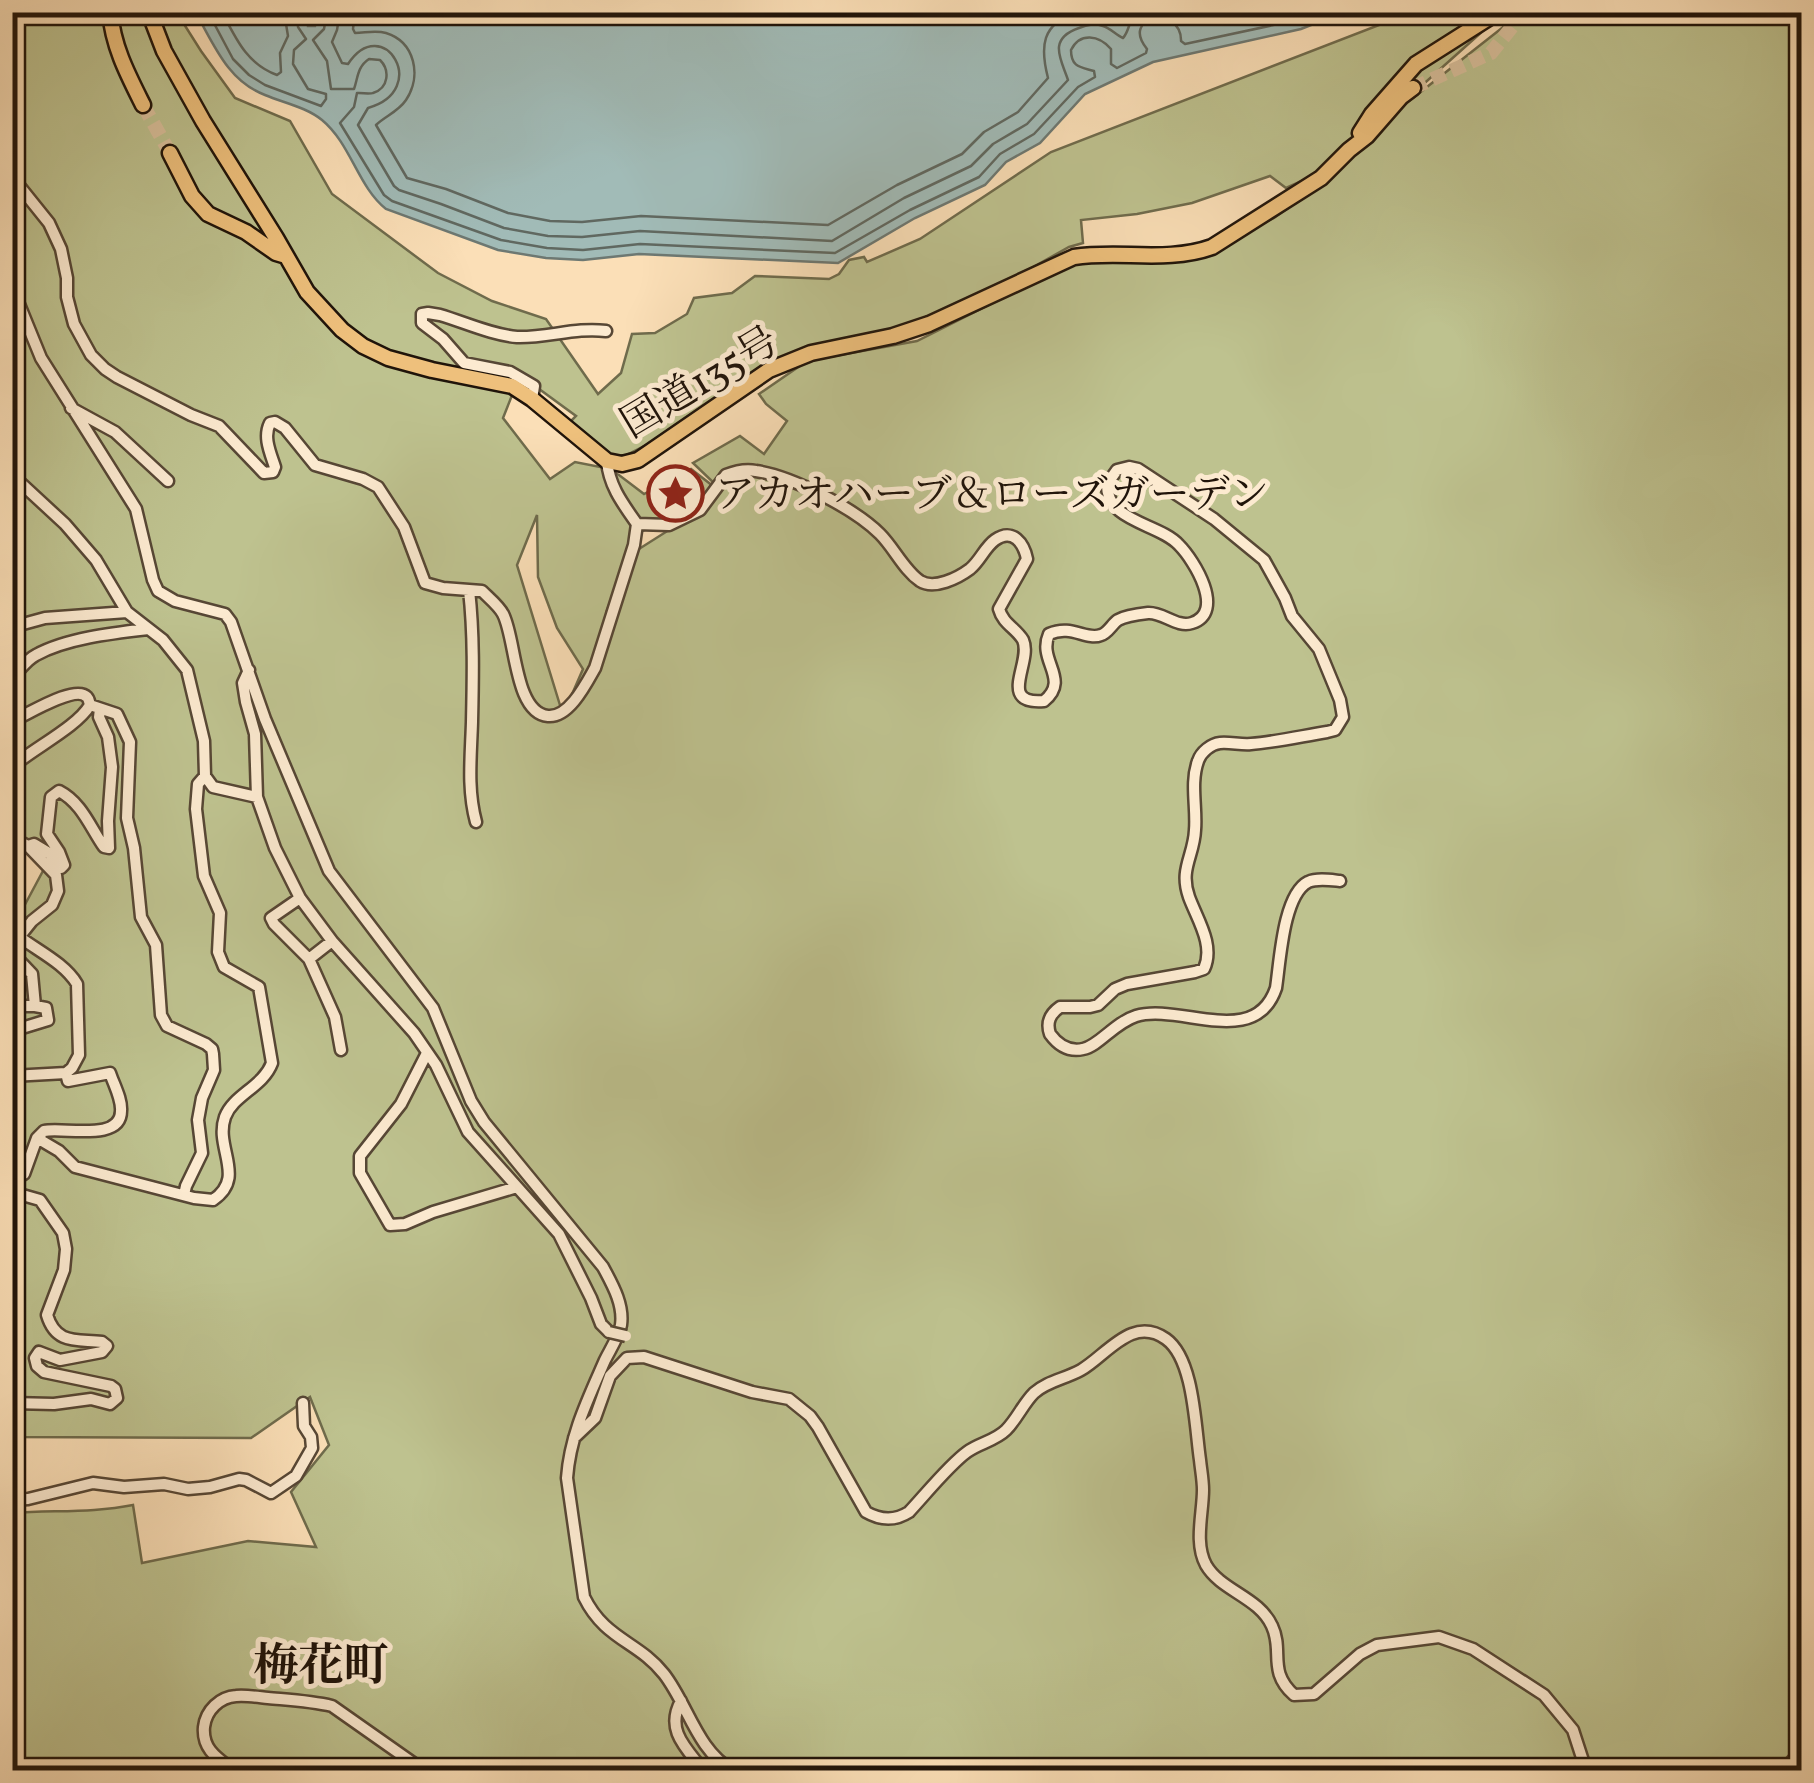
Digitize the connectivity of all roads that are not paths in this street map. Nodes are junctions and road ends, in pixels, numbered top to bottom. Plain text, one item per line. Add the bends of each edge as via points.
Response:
1 (110, 12) edge
2 (149, 12) edge
3 (1498, 12) edge
4 (1413, 88) tunnel mouth
5 (143, 106) tunnel mouth
6 (1348, 150) junction
7 (170, 153) tunnel mouth
8 (12, 177) edge
9 (287, 256) junction
10 (12, 286) edge
11 (606, 332) dead end
12 (532, 399) junction
13 (70, 408) junction
14 (607, 461) junction
15 (12, 475) edge
16 (168, 481) dead end
17 (637, 524) junction
18 (469, 590) junction
19 (127, 612) junction
20 (12, 627) edge
21 (150, 629) junction
22 (250, 670) junction
23 (12, 678) edge
24 (95, 707) junction
25 (12, 721) edge
26 (12, 767) edge
27 (205, 776) junction
28 (257, 798) junction
29 (476, 822) dead end
30 (19, 846) edge
31 (1340, 880) dead end
32 (300, 898) junction
33 (332, 941) junction
34 (15, 945) edge
35 (309, 960) junction
36 (12, 1006) edge
37 (35, 1006) junction
38 (12, 1031) edge
39 (340, 1050) dead end
40 (427, 1053) junction
41 (66, 1072) junction
42 (13, 1076) edge
43 (37, 1138) junction
44 (12, 1179) edge
45 (518, 1187) junction
46 (12, 1192) edge
47 (184, 1195) junction
48 (626, 1336) dead end
49 (12, 1403) edge
50 (303, 1403) dead end
51 (573, 1438) junction
52 (12, 1500) edge
53 (681, 1701) junction
54 (1800, 1751) edge
55 (233, 1770) edge
56 (423, 1770) edge
57 (703, 1770) edge
58 (732, 1770) edge
59 (1586, 1770) edge
60 (1784, 1770) edge

1 - 5 highway via 122,64
2 - 9 highway, 国道135号 via 202,121
3 - 6 highway, 国道135号 via 1416,64
4 - 6 highway, 国道135号
6 - 14 highway, 国道135号 via 1321,178 1212,247 1172,256 1074,257 930,324 768,370 638,460
7 - 9 highway, 国道135号 via 208,214
8 - 18 street via 49,223 65,264 74,324 105,369 219,426 264,473 275,467 266,430 270,422 280,424 315,465 378,487 404,527 424,583
9 - 12 highway, 国道135号 via 307,292 364,346 432,370 512,386
10 - 13 street
11 - 12 street via 516,336 422,314 425,328 464,364 510,372 534,386
12 - 14 highway, 国道135号
13 - 16 street via 115,432
13 - 22 street via 136,509 158,592 224,614
14 - 17 street via 612,486
15 - 19 street via 96,560
17 - 18 street via 595,668 562,714 534,711 503,612 482,591
17 - 31 street via 676,523 700,510 726,475 753,470 820,493 877,530 924,584 964,573 996,540 1012,536 1027,559 999,609 1024,646 1021,695 1044,702 1056,684 1045,654 1048,634 1068,630 1095,637 1122,618 1150,612 1191,623 1207,609 1201,578 1179,544 1134,520 1108,496 1117,470 1138,469 1264,560 1297,624 1319,648 1343,717 1335,730 1220,743 1202,753 1184,872 1208,955 1204,970 1128,984 1098,1004 1060,1007 1050,1015 1050,1034 1080,1050 1136,1016 1230,1021 1262,1012 1276,988 1292,900 1314,880
18 - 29 street
19 - 20 street
19 - 21 street
21 - 23 street via 61,645 31,658
21 - 27 street via 187,670
22 - 28 street via 243,683 255,734
22 - 51 street via 329,871 434,1008 484,1122 614,1288 621,1326
24 - 25 street via 87,696 66,695
24 - 26 street
24 - 30 street via 112,767 110,848 59,791 51,797 46,834 64,866 34,844
24 - 47 street via 117,714 130,742 127,818 140,917 156,945 161,1015 213,1054 198,1120 202,1153
27 - 28 street via 213,787
27 - 47 street via 196,808 204,876 220,913 219,957 260,987 272,1063 226,1116 226,1189 213,1200
28 - 32 street
30 - 34 street via 56,875 58,892
32 - 33 street
32 - 35 street via 271,918
33 - 35 street
33 - 40 street
34 - 37 street via 32,974
34 - 41 street via 72,976 78,987 79,1055
35 - 39 street via 335,1017
36 - 37 street
37 - 38 street via 46,1008 48,1020
40 - 45 street via 468,1132
40 - 45 street via 401,1104 360,1156 360,1174 390,1225
41 - 42 street
41 - 43 street via 68,1081 110,1073 122,1109 119,1121 102,1131 50,1130
43 - 44 street via 24,1174
43 - 47 street via 75,1168
45 - 48 street, bridge via 558,1234 601,1324
46 - 49 street via 40,1200 63,1233 64,1270 47,1316 53,1329 64,1338 107,1346 60,1360 38,1352 37,1366 111,1386 117,1398 110,1404
50 - 52 street via 312,1448 296,1476 272,1493 246,1480 188,1489 93,1483
51 - 53 street via 567,1478 584,1597 604,1627 663,1672
51 - 59 street via 595,1418 610,1376 626,1358 644,1358 789,1399 818,1427 866,1512 901,1518 966,1452 1006,1429 1046,1384 1082,1370 1122,1338 1154,1332 1174,1346 1186,1368 1203,1483 1200,1542 1206,1564 1270,1621 1286,1687 1294,1695 1314,1694 1377,1646 1440,1637 1473,1649 1544,1696 1573,1730
53 - 57 street via 674,1712 677,1738
53 - 58 street via 704,1744
54 - 60 street
55 - 56 street via 208,1751 204,1730 212,1708 236,1696 332,1706

